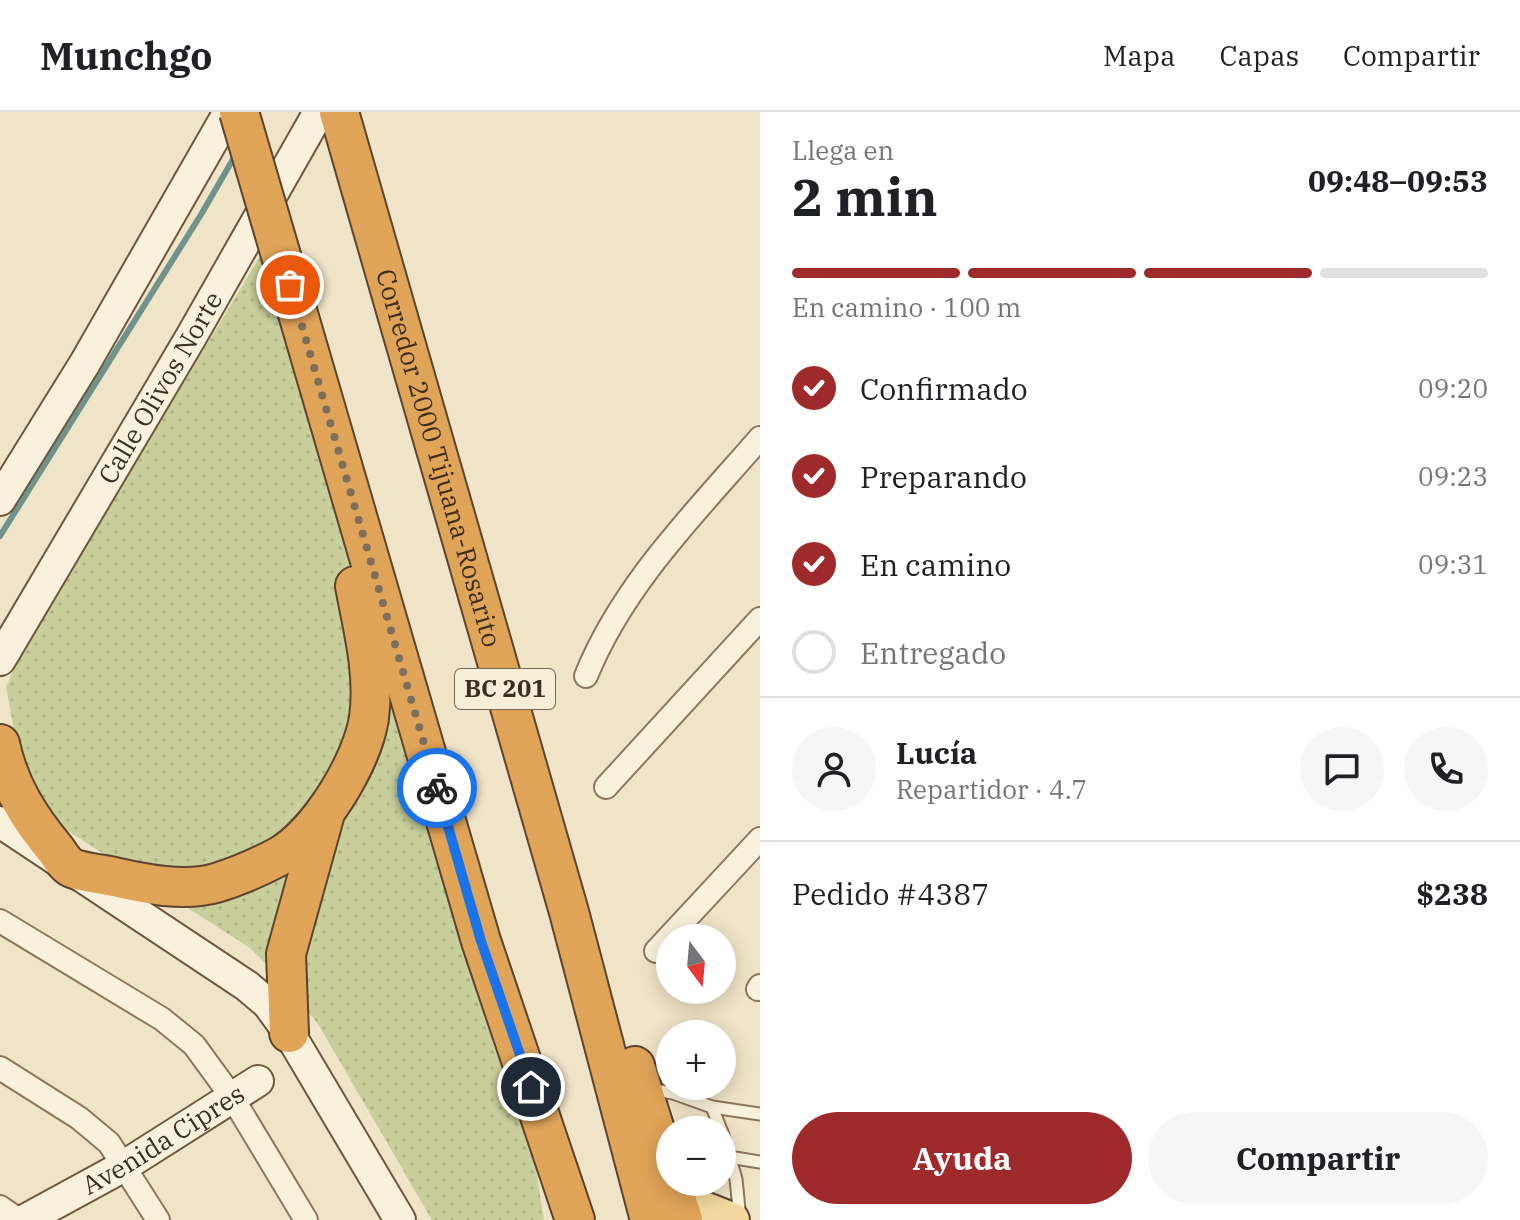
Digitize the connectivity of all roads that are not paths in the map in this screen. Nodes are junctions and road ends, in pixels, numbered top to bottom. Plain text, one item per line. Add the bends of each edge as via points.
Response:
1 (229, 112) edge
2 (239, 112) edge
3 (319, 112) edge
4 (339, 112) edge
5 (312, 363) junction
6 (760, 438) edge
7 (0, 500) edge
8 (760, 619) edge
9 (0, 660) edge
10 (586, 676) dead end
11 (0, 744) edge
12 (606, 787) dead end
13 (328, 806) junction
14 (0, 822) edge
15 (760, 839) edge
16 (70, 867) junction
17 (569, 912) junction
18 (0, 921) edge
19 (681, 924) edge
20 (289, 1033) junction
21 (0, 1068) edge
22 (258, 1081) dead end
23 (641, 1088) junction
24 (232, 1097) junction
25 (712, 1107) junction
26 (760, 1114) edge
27 (716, 1116) edge
28 (551, 1146) junction
29 (736, 1158) edge
30 (760, 1162) edge
31 (124, 1166) junction
32 (736, 1179) edge
33 (670, 1200) edge
34 (0, 1207) edge
35 (22, 1220) edge
36 (158, 1220) edge
37 (306, 1220) edge
38 (400, 1220) edge
39 (561, 1220) edge
40 (575, 1220) edge
41 (732, 1220) edge
42 (740, 1220) edge

1 - 7 main road
2 - 5 highway, bridge
3 - 9 main road, Calle Olivos Norte
4 - 17 highway, Corredor 2000 Tijuana-Rosarito / BC 201
5 - 13 highway via 370,666 369,718 362,743
5 - 28 highway via 481,941
6 - 10 street via 634,590
8 - 12 street
11 - 16 highway via 21,804
13 - 16 highway via 279,856 214,883 176,887
13 - 20 highway via 286,954
14 - 16 main road
15 - 19 street
16 - 20 main road via 247,986
17 - 23 highway
17 - 33 highway, Corredor 2000 Tijuana-Rosarito / BC 201
18 - 24 street via 162,1019 194,1045
20 - 38 main road
21 - 31 street via 79,1118 109,1143
22 - 24 main road, Avenida Cipres
23 - 25 lane
23 - 33 highway
24 - 31 main road, Avenida Cipres
24 - 37 street
25 - 26 lane
25 - 27 lane
28 - 39 highway
28 - 40 highway
29 - 30 lane
31 - 35 main road, Avenida Cipres
31 - 36 street
32 - 42 lane
33 - 41 main road
34 - 35 street

